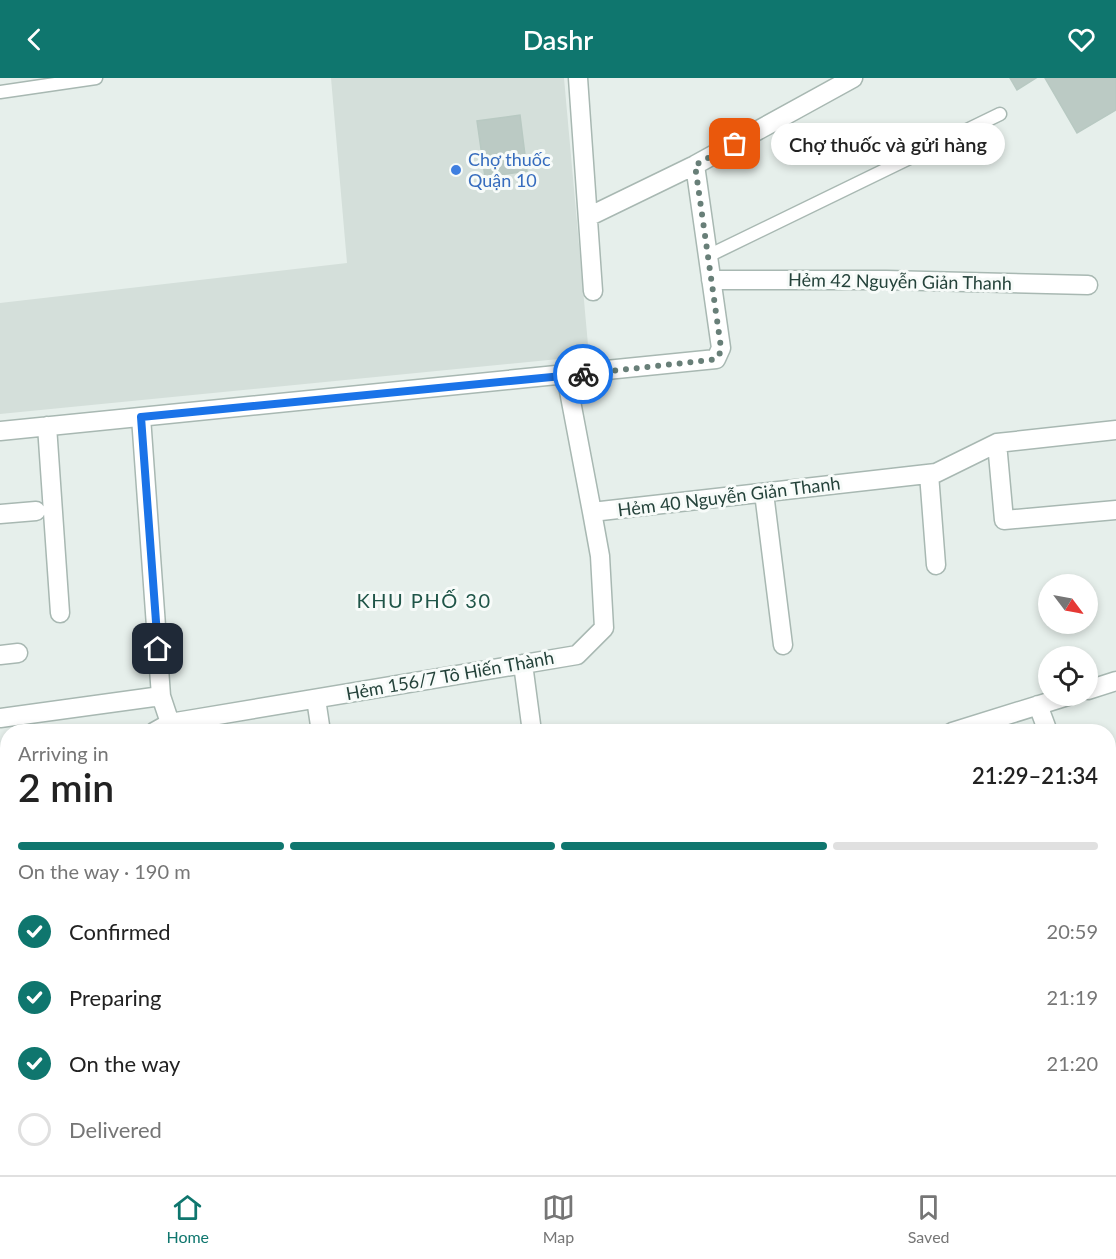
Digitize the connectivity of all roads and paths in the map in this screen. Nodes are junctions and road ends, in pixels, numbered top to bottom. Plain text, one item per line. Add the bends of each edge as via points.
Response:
1 (96, 78) edge
2 (578, 78) edge
3 (853, 78) edge
4 (0, 92) edge
5 (1000, 114) dead end
6 (695, 165) junction
7 (590, 216) junction
8 (708, 256) junction
9 (711, 280) junction
10 (1088, 285) dead end
11 (593, 291) dead end
12 (567, 375) junction
13 (141, 417) junction
14 (47, 426) junction
15 (1116, 430) edge
16 (0, 431) edge
17 (998, 443) junction
18 (929, 474) junction
19 (764, 493) junction
20 (1116, 510) edge
21 (36, 511) dead end
22 (592, 512) junction
23 (0, 514) edge
24 (936, 565) dead end
25 (60, 613) dead end
26 (783, 645) dead end
27 (523, 664) junction
28 (1116, 681) edge
29 (1098, 687) edge
30 (161, 696) junction
31 (316, 699) junction
32 (1038, 705) edge
33 (1038, 706) edge
34 (0, 718) edge
35 (162, 724) edge
36 (183, 724) edge
37 (320, 724) edge
38 (531, 724) edge
39 (977, 724) edge
40 (1045, 724) edge

1 - 4 lane
2 - 7 street
3 - 6 street
5 - 8 lane
6 - 7 street
6 - 8 street
7 - 11 street
8 - 9 street
9 - 10 street, Hẻm 42 Nguyễn Giản Thanh
9 - 12 street via 719,356
12 - 13 street
12 - 22 street, Hẻm 40 Nguyễn Giản Thanh
13 - 14 street
13 - 30 street
14 - 16 street
14 - 25 street
15 - 17 street, Hẻm 40 Nguyễn Giản Thanh
17 - 18 street, Hẻm 40 Nguyễn Giản Thanh
17 - 20 street via 1004,520
18 - 19 street, Hẻm 40 Nguyễn Giản Thanh
18 - 24 street
19 - 22 street, Hẻm 40 Nguyễn Giản Thanh
19 - 26 street
21 - 23 street
22 - 27 street, Hẻm 156/7 Tô Hiến Thành via 600,556 604,628 577,655
27 - 31 street, Hẻm 156/7 Tô Hiến Thành
27 - 38 street
28 - 29 street
30 - 34 street
30 - 35 street
31 - 36 street, Hẻm 156/7 Tô Hiến Thành
31 - 37 street
32 - 39 street
33 - 40 street

